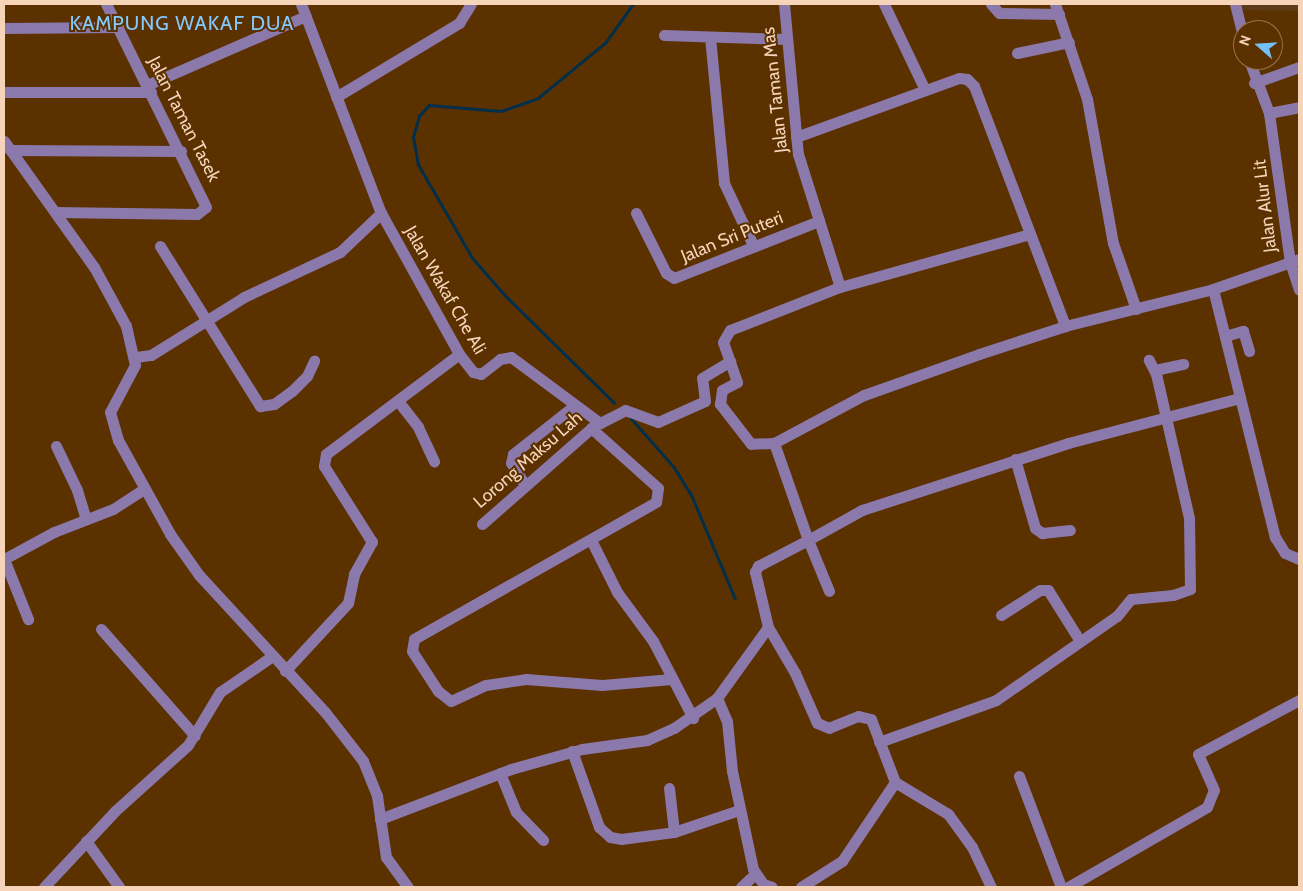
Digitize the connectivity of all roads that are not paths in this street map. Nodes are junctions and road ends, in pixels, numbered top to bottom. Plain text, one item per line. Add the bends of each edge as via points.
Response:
1 (106, 4) edge
2 (301, 4) edge
3 (471, 4) edge
4 (784, 4) edge
5 (884, 4) edge
6 (992, 4) edge
7 (1234, 4) edge
8 (1057, 9) edge
9 (306, 16) junction
10 (1238, 20) edge
11 (118, 27) junction
12 (4, 28) edge
13 (664, 35) dead end
14 (710, 37) junction
15 (787, 40) junction
16 (1069, 42) junction
17 (1017, 53) dead end
18 (1299, 67) edge
19 (1251, 70) edge
20 (1254, 83) junction
21 (149, 89) junction
22 (925, 90) junction
23 (4, 92) edge
24 (336, 96) junction
25 (1299, 107) edge
26 (1269, 114) junction
27 (796, 137) junction
28 (7, 146) edge
29 (180, 151) junction
30 (55, 212) junction
31 (381, 213) junction
32 (636, 213) dead end
33 (819, 221) junction
34 (1030, 234) junction
35 (160, 246) dead end
36 (753, 246) junction
37 (1295, 261) edge
38 (840, 287) junction
39 (1213, 289) junction
40 (1299, 290) edge
41 (1136, 309) junction
42 (204, 322) junction
43 (1065, 326) junction
44 (1225, 336) junction
45 (1249, 351) dead end
46 (460, 354) junction
47 (136, 357) junction
48 (730, 360) junction
49 (314, 361) dead end
50 (1183, 364) dead end
51 (1240, 398) junction
52 (398, 401) junction
53 (575, 405) junction
54 (1166, 416) junction
55 (595, 425) junction
56 (774, 442) junction
57 (56, 446) dead end
58 (1015, 459) junction
59 (434, 461) dead end
60 (525, 485) junction
61 (144, 489) junction
62 (86, 520) junction
63 (482, 524) dead end
64 (1070, 530) dead end
65 (591, 540) junction
66 (808, 540) junction
67 (4, 559) edge
68 (1299, 559) edge
69 (6, 575) edge
70 (829, 591) dead end
71 (1001, 616) dead end
72 (28, 619) dead end
73 (768, 627) junction
74 (100, 629) dead end
75 (1080, 641) junction
76 (271, 657) junction
77 (286, 671) junction
78 (672, 679) junction
79 (717, 698) junction
80 (1299, 700) edge
81 (693, 718) junction
82 (195, 736) junction
83 (879, 742) junction
84 (572, 751) junction
85 (500, 772) junction
86 (1019, 776) dead end
87 (896, 782) junction
88 (668, 788) dead end
89 (739, 810) junction
90 (380, 818) junction
91 (674, 832) junction
92 (543, 840) dead end
93 (86, 841) junction
94 (755, 874) junction
95 (44, 887) edge
96 (119, 887) edge
97 (408, 887) edge
98 (741, 887) edge
99 (772, 887) edge
100 (801, 887) edge
101 (991, 887) edge
102 (1061, 887) edge
103 (1068, 887) edge

1 - 11 street, Jalan Taman Tasek
2 - 9 street, Jalan Wakaf Che Ali
3 - 24 street via 459,23
4 - 15 street, Jalan Taman Mas
5 - 22 street
6 - 8 street via 999,13
7 - 10 street
8 - 16 street
9 - 21 street
9 - 24 street, Jalan Wakaf Che Ali
11 - 12 street
11 - 21 street, Jalan Taman Tasek
13 - 14 street
14 - 15 street
14 - 36 street via 724,183
15 - 27 street, Jalan Taman Mas
16 - 17 street
16 - 41 street via 1096,137 1101,187 1113,243
18 - 20 street
19 - 20 street, Jalan Alur Lit
20 - 26 street, Jalan Alur Lit
21 - 23 street
21 - 29 street, Jalan Taman Tasek
22 - 27 street
22 - 34 street via 959,78 971,82
24 - 31 street, Jalan Wakaf Che Ali
25 - 26 street
26 - 37 street, Jalan Alur Lit
27 - 33 street, Jalan Taman Mas
28 - 29 street
28 - 30 street
29 - 30 street, Jalan Taman Tasek via 204,197 206,207 197,214
30 - 47 street via 115,303
31 - 42 street via 340,252 244,297
31 - 46 street, Jalan Wakaf Che Ali
32 - 36 street, Jalan Sri Puteri via 666,273 674,278
33 - 36 street, Jalan Sri Puteri
33 - 38 street, Jalan Taman Mas
34 - 38 street
34 - 43 street
35 - 42 street
37 - 39 street
37 - 40 street, Jalan Alur Lit
38 - 48 street via 730,330 723,342
39 - 41 street
39 - 44 street
41 - 43 street
42 - 47 street via 151,355
42 - 49 street via 260,406 274,404 292,391 307,376
43 - 56 street via 864,395
44 - 45 street via 1243,331
44 - 51 street
46 - 52 street
46 - 53 street, Jalan Wakaf Che Ali via 478,374 504,357 511,358
47 - 61 street via 134,370 112,405 110,420
48 - 55 street via 702,378 705,401 664,422 625,410 605,423
48 - 56 street via 737,382 722,390 720,404 751,444
50 - 54 street via 1152,365
51 - 54 street
51 - 68 street via 1278,545
52 - 59 street via 418,427
52 - 77 street via 324,458 372,542 354,574 348,603
53 - 55 street, Jalan Wakaf Che Ali
53 - 60 street via 513,454 511,463
54 - 58 street
54 - 75 street via 1190,526 1192,586 1182,594 1134,597 1117,616
55 - 60 street, Lorong Maksu Lah
55 - 65 street, Jalan Wakaf Che Ali via 658,488 660,495 656,502
56 - 66 street
57 - 62 street via 77,490
58 - 64 street via 1035,528 1042,533
58 - 66 street via 881,502
60 - 63 street, Lorong Maksu Lah
61 - 62 street via 113,509
61 - 76 street via 199,575
62 - 67 street
65 - 78 street via 616,592 653,641
65 - 78 street via 414,639 412,651 438,691 451,701 486,684 526,679 602,686
66 - 70 street
66 - 73 street via 758,566 755,572
67 - 69 street
69 - 72 street
71 - 75 street via 1040,590 1048,590
73 - 79 street
73 - 83 street via 795,672 817,723 829,728 867,716
74 - 82 street
75 - 83 street via 996,700
76 - 77 street
76 - 82 street via 220,692
77 - 90 street via 325,712 363,761 377,796
78 - 81 street
79 - 81 street
79 - 89 street via 727,721
80 - 103 street via 1198,754 1214,790 1206,807
81 - 84 street via 647,740
82 - 93 street
83 - 87 street
84 - 85 street
84 - 91 street via 605,834 622,839
85 - 90 street
85 - 92 street via 516,812
86 - 102 street
87 - 100 street via 842,861
87 - 101 street via 948,814 972,847
88 - 91 street
89 - 91 street
89 - 94 street
90 - 97 street via 386,857
93 - 95 street
93 - 96 street
94 - 98 street
94 - 99 street

